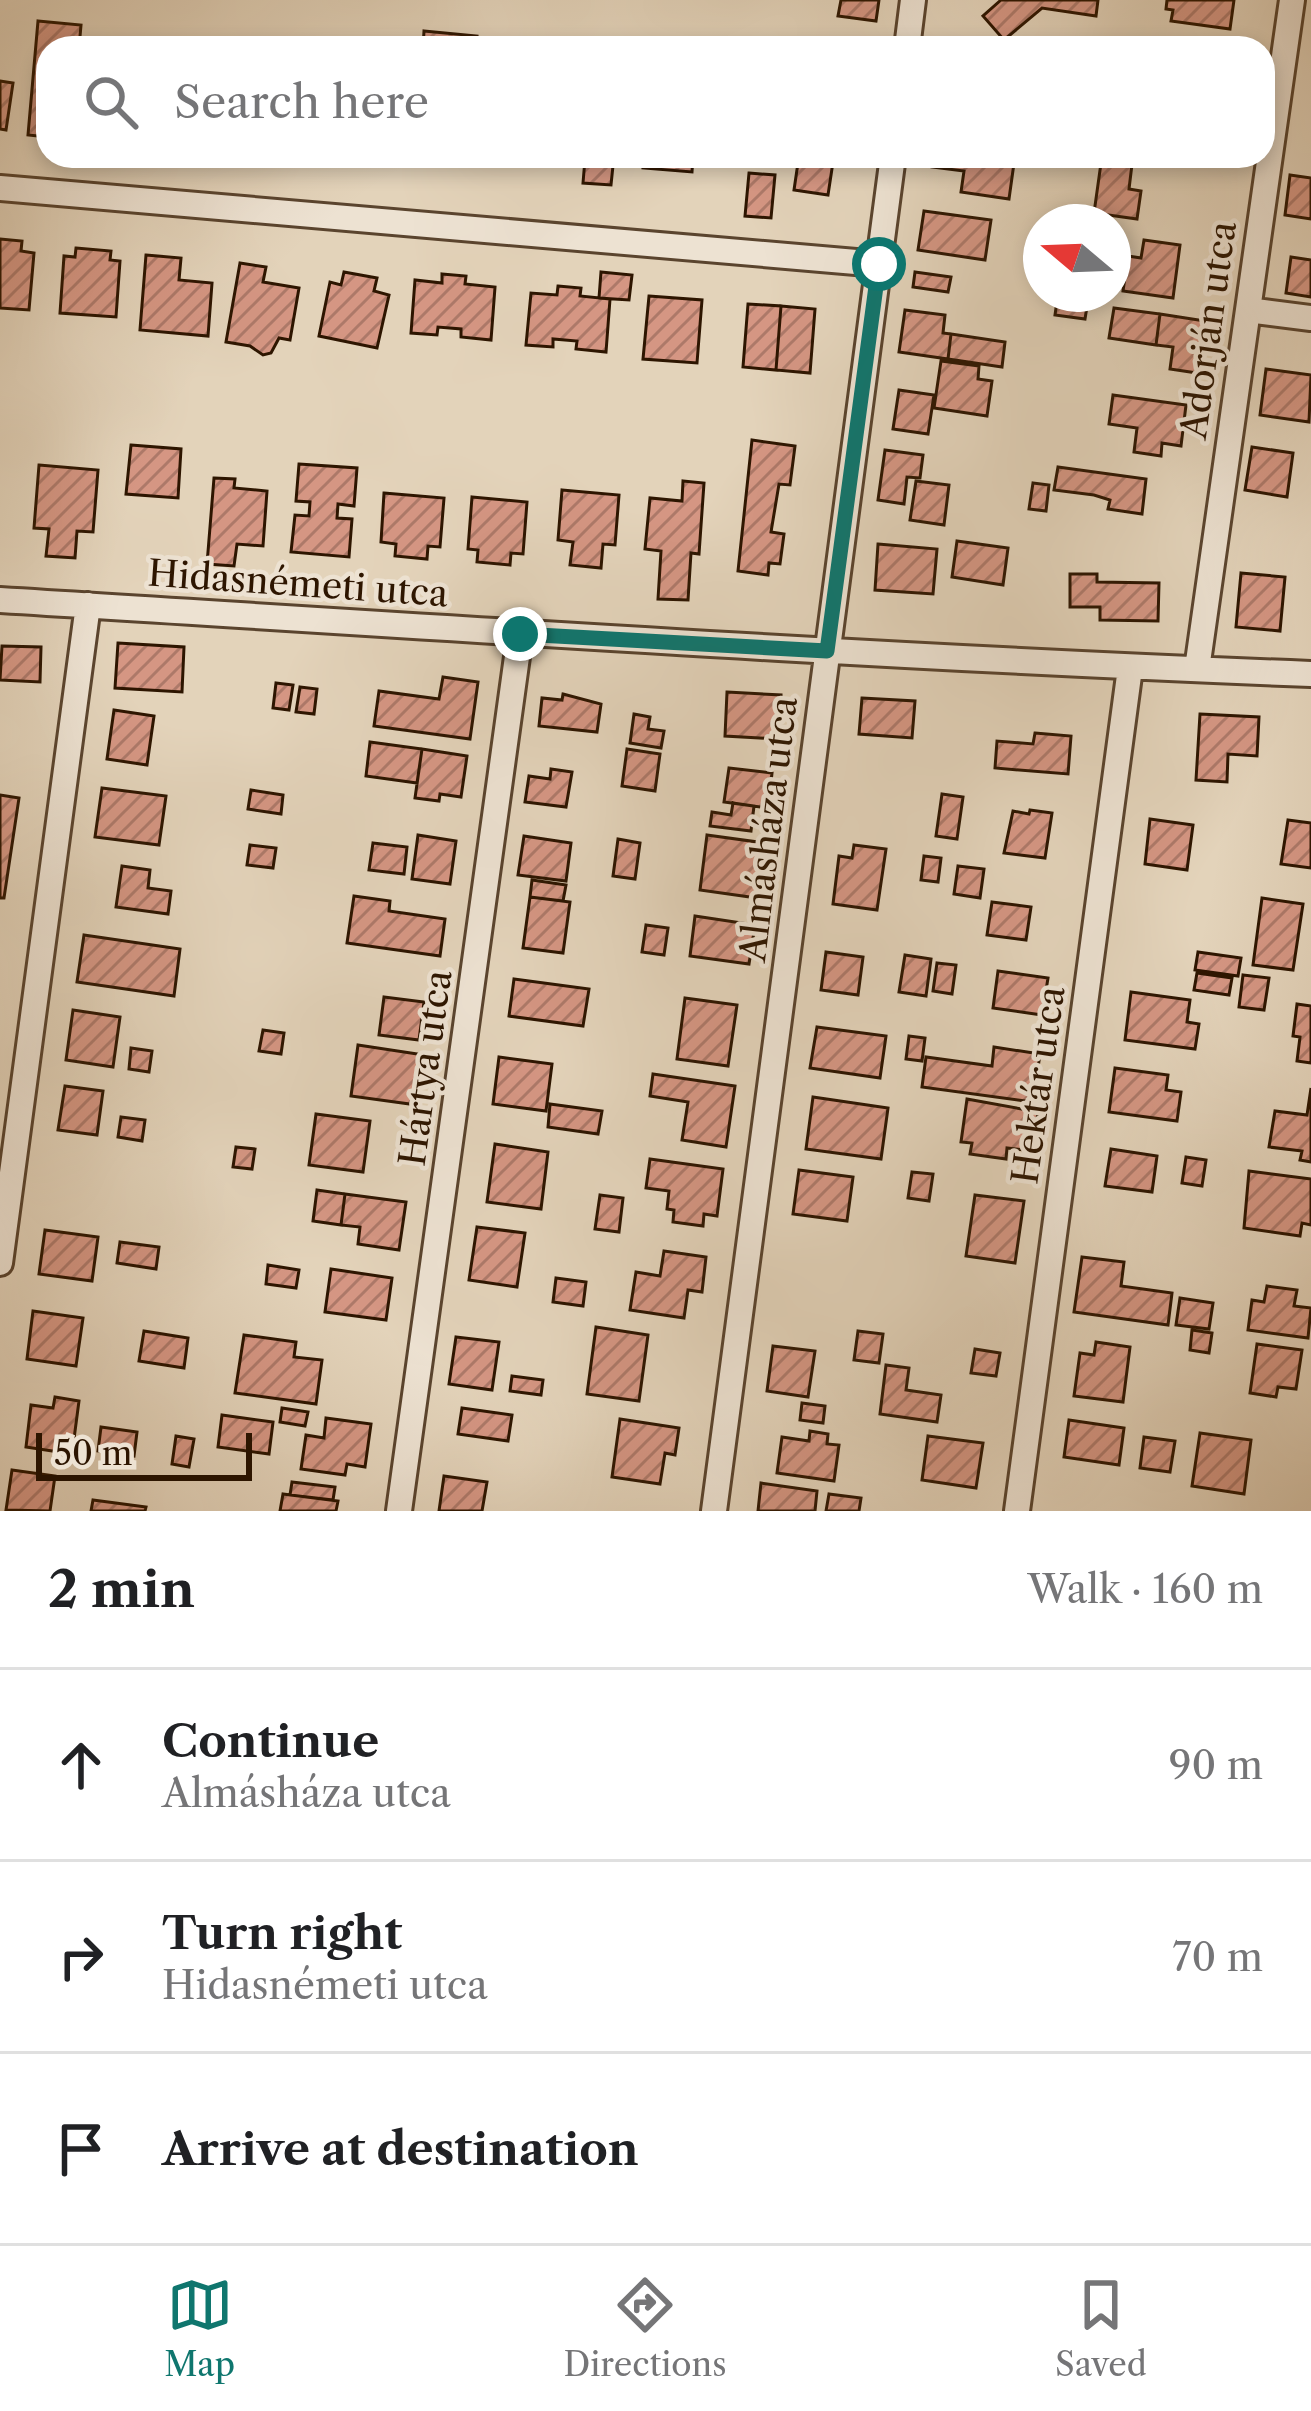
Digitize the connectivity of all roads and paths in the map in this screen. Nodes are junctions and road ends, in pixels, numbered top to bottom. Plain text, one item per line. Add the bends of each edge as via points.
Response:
1 (913, 0) edge
2 (1292, 0) edge
3 (908, 36) edge
4 (1275, 120) edge
5 (891, 168) edge
6 (1268, 168) edge
7 (0, 188) edge
8 (879, 264) junction
9 (1248, 310) junction
10 (1311, 318) edge
11 (0, 600) edge
12 (88, 605) junction
13 (520, 634) junction
14 (827, 651) junction
15 (1130, 668) junction
16 (1197, 669) junction
17 (1311, 674) edge
18 (0, 1263) edge
19 (399, 1511) edge
20 (714, 1511) edge
21 (1017, 1511) edge

1 - 3 street
2 - 4 street, Adorján utca
5 - 8 street, Almásháza utca
6 - 9 street, Adorján utca
7 - 8 street
8 - 14 street, Almásháza utca
9 - 10 street
9 - 16 street, Adorján utca
11 - 12 street, Hidasnémeti utca
12 - 13 street, Hidasnémeti utca
12 - 18 street
13 - 14 street, Hidasnémeti utca
13 - 19 street, Hártya utca
14 - 15 street, Hidasnémeti utca
14 - 20 street, Almásháza utca
15 - 16 street, Hidasnémeti utca
15 - 21 street, Hektár utca
16 - 17 street, Hidasnémeti utca

